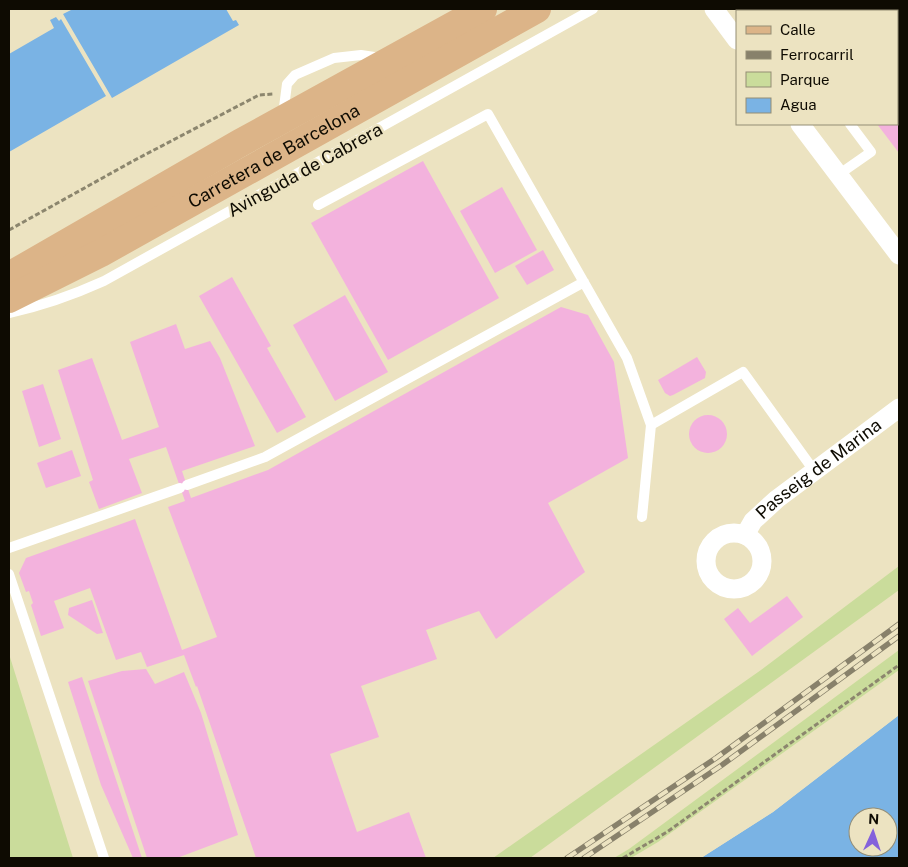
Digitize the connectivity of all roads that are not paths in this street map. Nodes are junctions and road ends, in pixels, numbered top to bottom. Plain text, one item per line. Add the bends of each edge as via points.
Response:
1 (482, 9) edge
2 (537, 9) edge
3 (593, 9) edge
4 (714, 9) edge
5 (736, 39) edge
6 (392, 59) junction
7 (283, 120) junction
8 (801, 125) edge
9 (851, 125) edge
10 (838, 175) junction
11 (318, 206) dead end
12 (899, 255) edge
13 (9, 276) edge
14 (584, 282) junction
15 (9, 299) edge
16 (9, 312) edge
17 (899, 408) edge
18 (651, 425) junction
19 (815, 472) junction
20 (642, 516) dead end
21 (744, 535) dead end
22 (9, 548) edge
23 (9, 574) edge
24 (104, 858) edge

1 - 6 main road, Carretera de Barcelona
2 - 15 main road, Carretera de Barcelona via 102,252
3 - 16 lane, Avinguda de Cabrera via 104,281 70,296
4 - 5 street
6 - 7 main road, Carretera de Barcelona
6 - 7 lane via 334,58 294,75 287,84
7 - 13 main road, Carretera de Barcelona
8 - 10 street
9 - 10 lane via 871,152
10 - 12 street
11 - 14 lane via 488,114
14 - 18 lane via 627,358
14 - 22 lane via 265,457
17 - 19 street, Passeig de Marina
18 - 19 lane via 743,372
18 - 20 lane
19 - 21 street, Passeig de Marina via 763,511
23 - 24 lane

